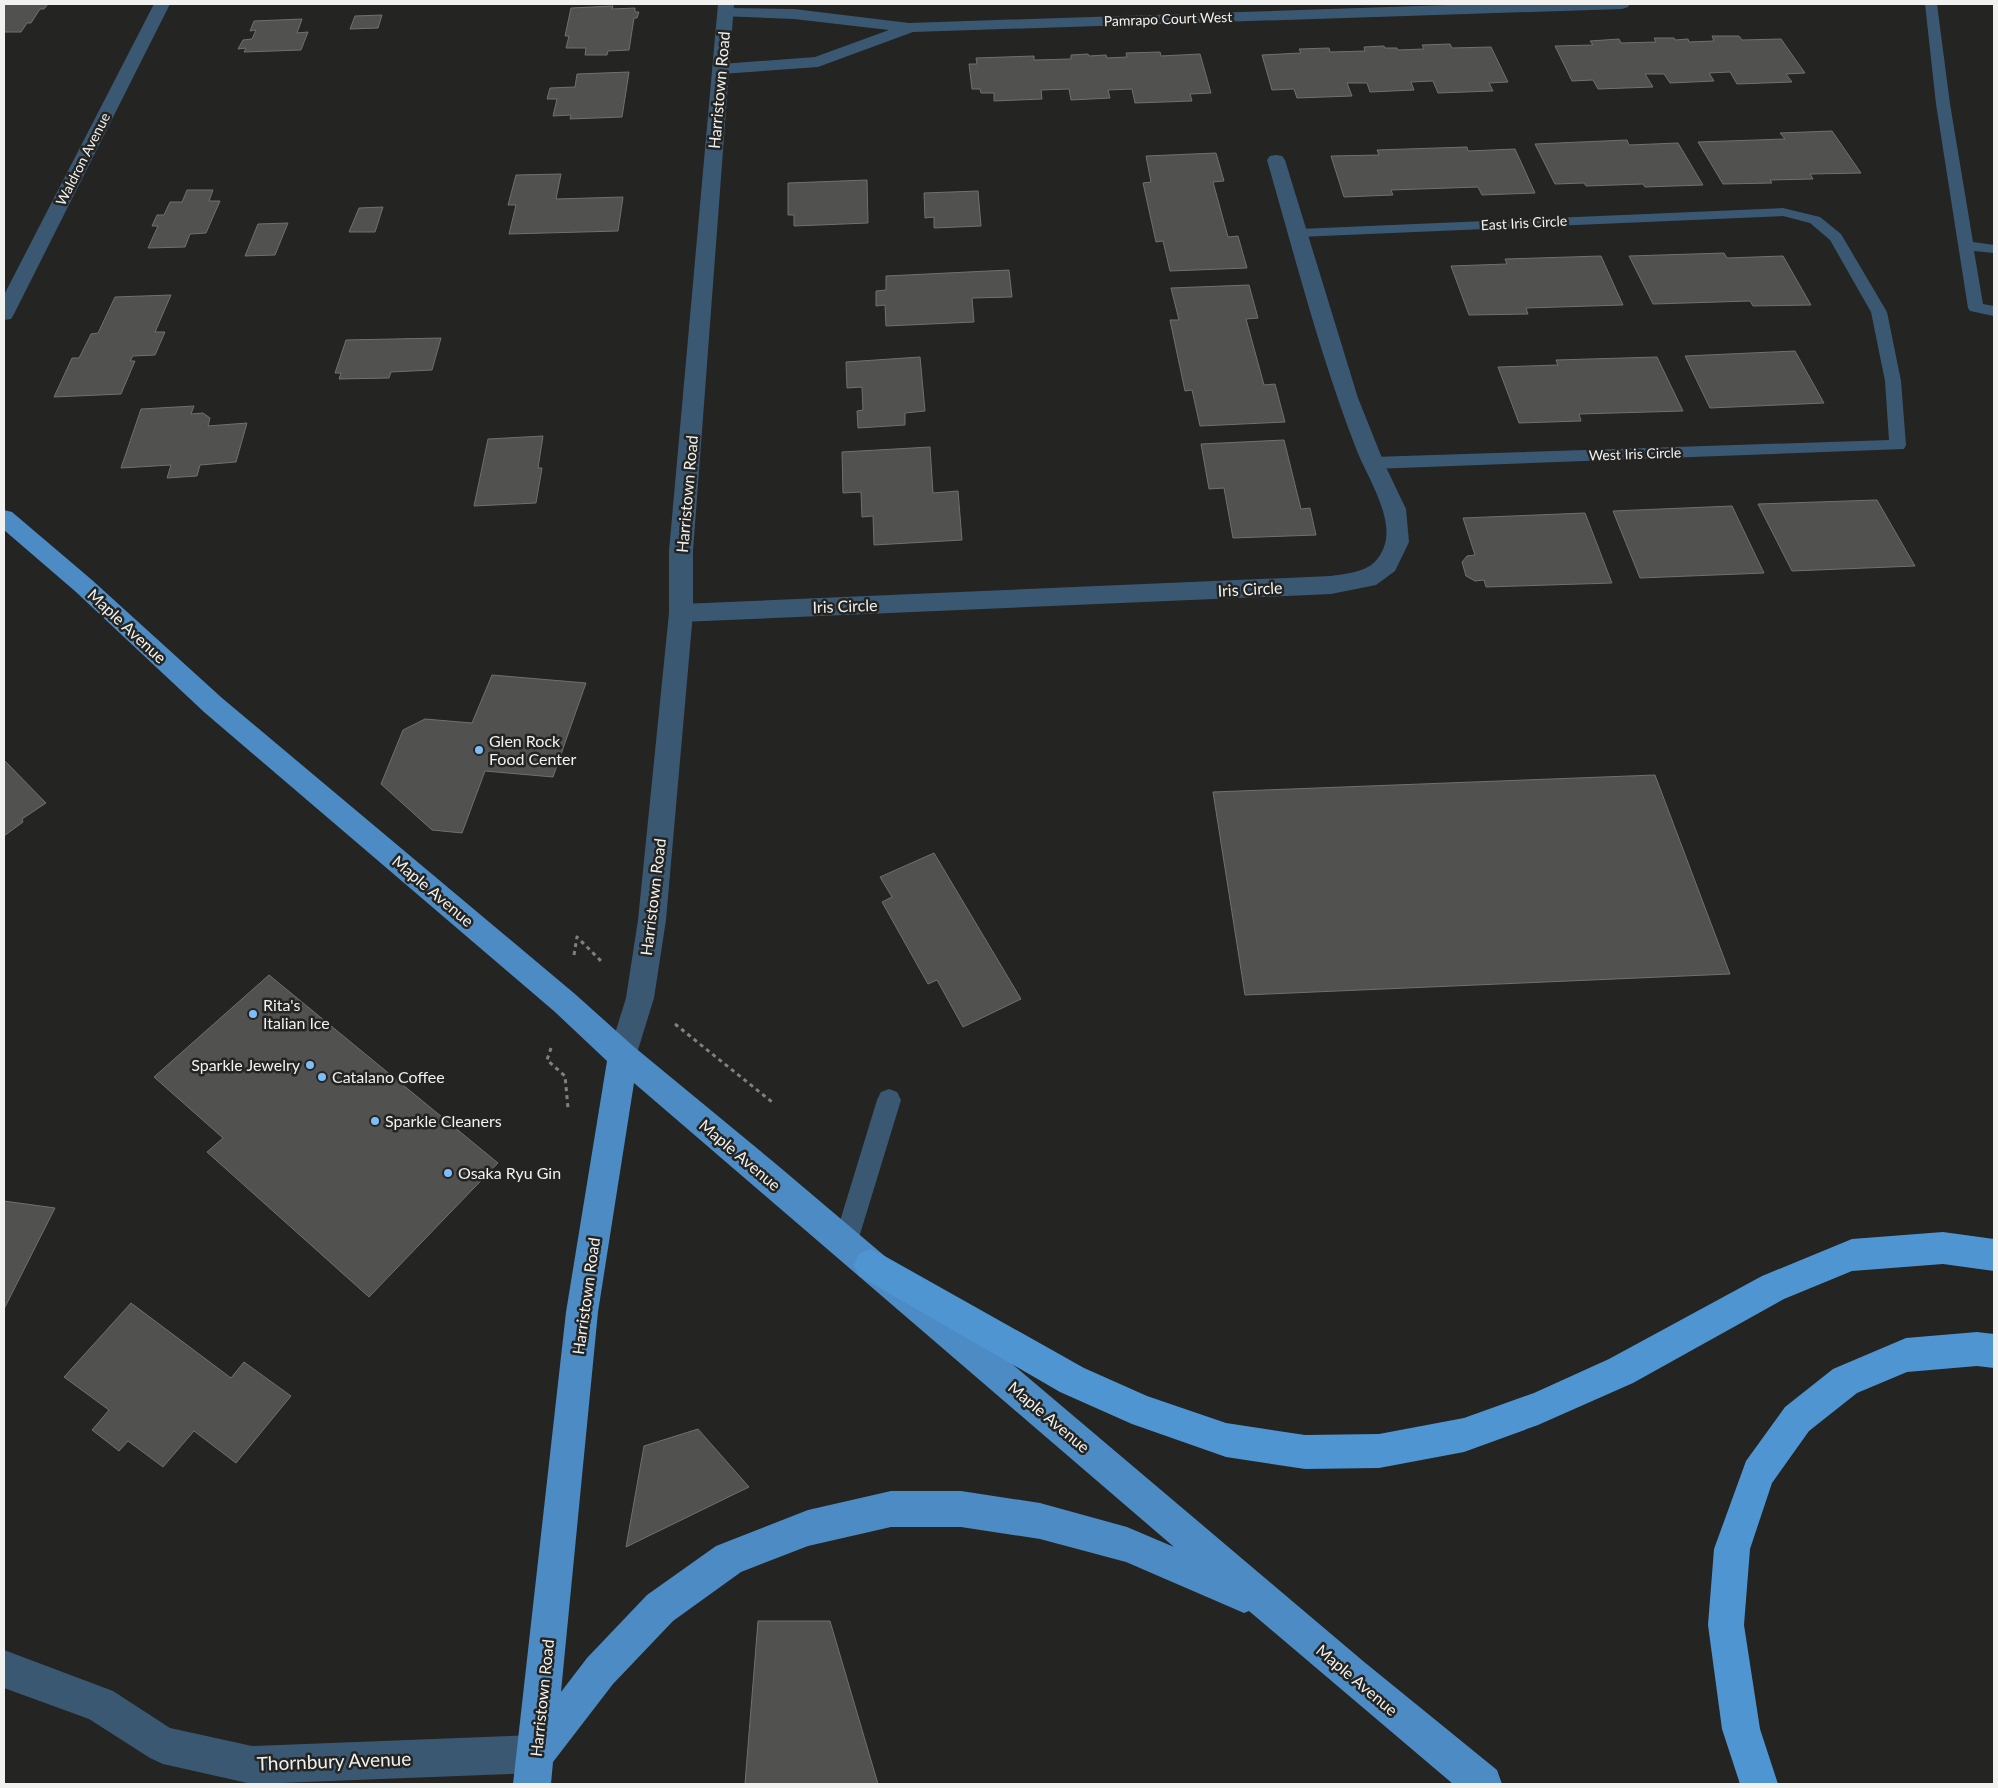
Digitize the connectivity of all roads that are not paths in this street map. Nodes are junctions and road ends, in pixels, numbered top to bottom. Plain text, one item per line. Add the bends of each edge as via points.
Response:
1 (162, 4) edge
2 (1622, 4) edge
3 (1931, 4) edge
4 (726, 8) edge
5 (1185, 11) edge
6 (911, 27) junction
7 (721, 69) junction
8 (1276, 160) dead end
9 (1299, 233) junction
10 (1966, 246) junction
11 (1994, 249) edge
12 (1994, 311) edge
13 (4, 314) edge
14 (1898, 445) joint
15 (1373, 464) junction
16 (4, 518) edge
17 (681, 613) junction
18 (623, 1056) junction
19 (889, 1100) dead end
20 (845, 1244) junction
21 (1994, 1255) edge
22 (870, 1266) junction
23 (1994, 1352) edge
24 (1270, 1606) junction
25 (4, 1668) edge
26 (534, 1769) edge
27 (1483, 1784) edge
28 (1759, 1784) edge

1 - 13 street, Waldron Avenue
2 - 5 street, Pamrapo Court West
3 - 10 lane
4 - 6 street
4 - 7 street, Harristown Road
5 - 6 street, Pamrapo Court West
6 - 7 street, Pamrapo Court West via 818,62
7 - 17 street, Harristown Road via 681,552
8 - 9 street, Iris Circle
9 - 14 lane, East Iris Circle via 1783,212 1815,220 1836,236 1879,312 1893,381
9 - 15 street, Iris Circle via 1347,398
10 - 11 lane
10 - 12 lane via 1976,308
14 - 15 lane, West Iris Circle
15 - 17 street, Iris Circle via 1394,509 1397,542 1387,565 1368,579 1332,585
16 - 18 main road, Maple Avenue via 84,586 213,705 565,1003
17 - 18 street, Harristown Road via 652,920 640,998
18 - 20 main road, Maple Avenue
18 - 26 main road, Harristown Road via 582,1312
19 - 20 lane
20 - 22 main road, Maple Avenue
21 - 22 highway via 1943,1248 1852,1255 1773,1287 1621,1371 1538,1408 1464,1435 1379,1451 1305,1452 1226,1440 1144,1412 1072,1380
22 - 24 main road, Maple Avenue
23 - 28 highway via 1977,1349 1906,1355 1845,1381 1798,1419 1758,1474 1732,1549 1726,1625 1741,1729
24 - 26 main road via 1127,1545 1040,1521 961,1510 891,1509 808,1528 729,1559 660,1608 600,1671
24 - 27 main road, Maple Avenue
25 - 26 street, Thornbury Avenue via 100,1704 162,1745 252,1765

